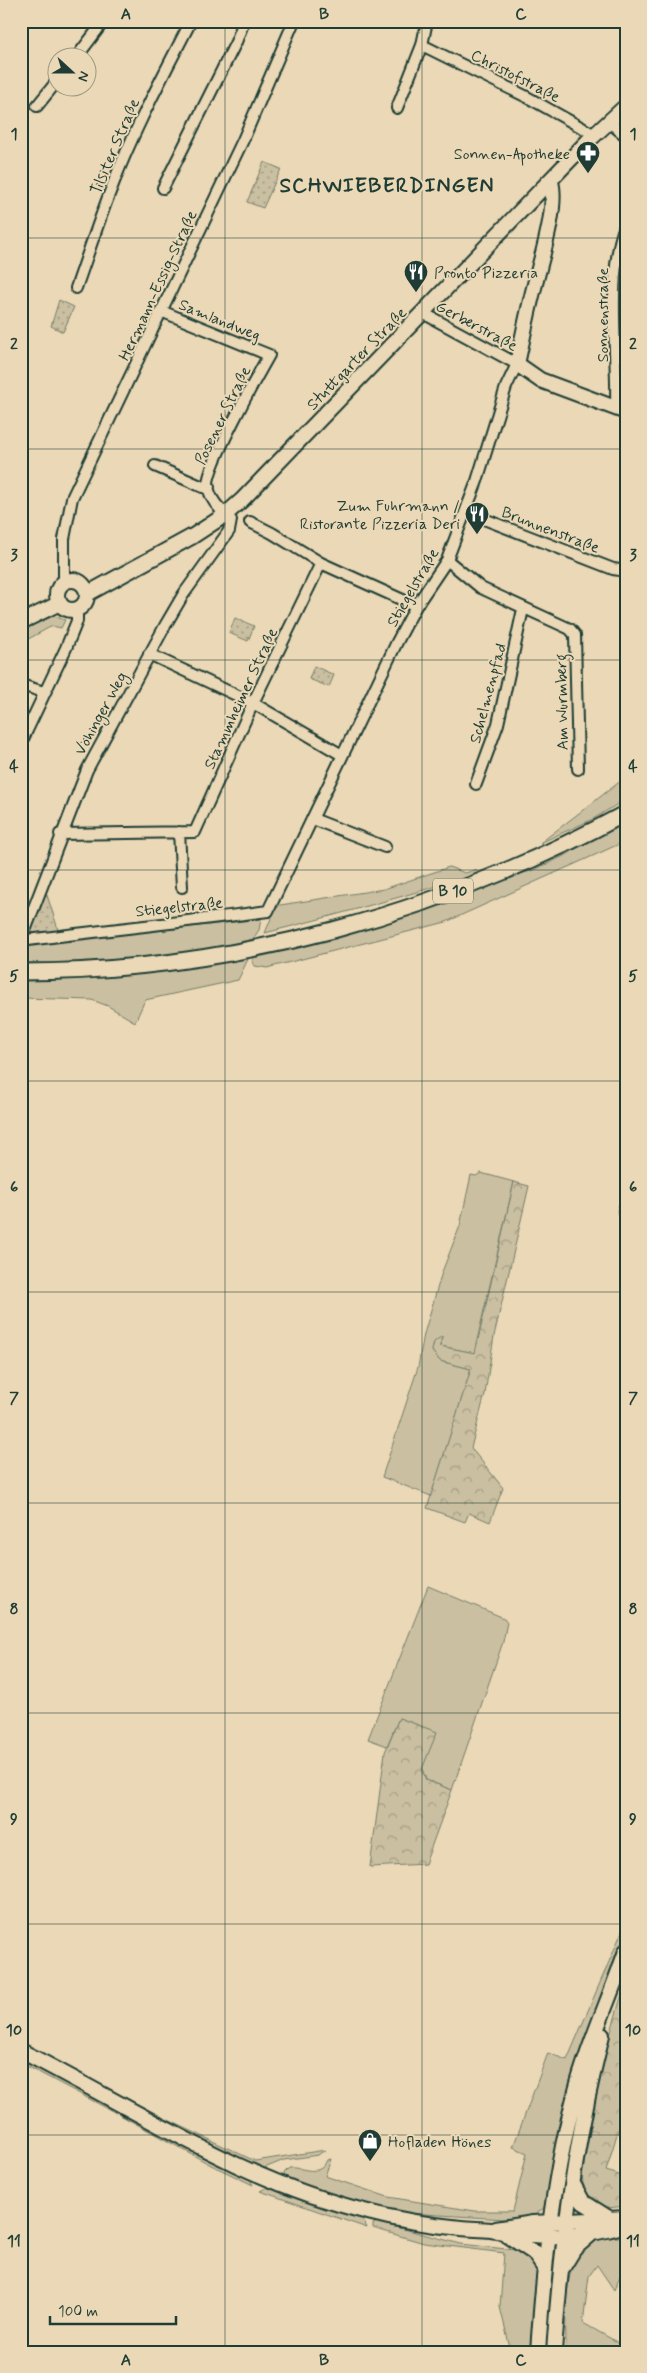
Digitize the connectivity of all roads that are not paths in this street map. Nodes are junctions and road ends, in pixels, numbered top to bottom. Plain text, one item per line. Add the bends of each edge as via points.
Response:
1 (104, 21) edge
2 (191, 21) edge
3 (244, 21) edge
4 (294, 21) edge
5 (427, 21) edge
6 (422, 45) junction
7 (84, 48) edge
8 (48, 92) edge
9 (37, 106) dead end
10 (626, 106) edge
11 (398, 108) dead end
12 (608, 122) junction
13 (595, 135) junction
14 (626, 136) edge
15 (551, 182) junction
16 (163, 188) dead end
17 (626, 223) edge
18 (76, 288) dead end
19 (161, 311) junction
20 (422, 313) junction
21 (621, 339) edge
22 (269, 355) joint
23 (517, 364) junction
24 (621, 410) edge
25 (155, 466) dead end
26 (208, 487) junction
27 (466, 512) junction
28 (225, 515) junction
29 (250, 522) dead end
30 (447, 560) junction
31 (321, 563) junction
32 (626, 571) edge
33 (68, 581) junction
34 (86, 590) junction
35 (59, 599) junction
36 (416, 606) junction
37 (77, 609) junction
38 (523, 609) junction
39 (21, 612) edge
40 (21, 622) edge
41 (150, 654) junction
42 (21, 685) edge
43 (44, 692) junction
44 (253, 703) junction
45 (21, 743) edge
46 (342, 755) junction
47 (578, 769) dead end
48 (476, 784) dead end
49 (626, 813) edge
50 (313, 818) junction
51 (179, 832) junction
52 (60, 834) junction
53 (385, 846) dead end
54 (182, 886) dead end
55 (21, 941) edge
56 (24, 972) edge
57 (626, 1951) edge
58 (619, 1971) junction
59 (21, 2051) edge
60 (572, 2182) junction
61 (607, 2217) junction
62 (626, 2218) edge
63 (566, 2220) junction
64 (552, 2222) junction
65 (626, 2225) edge
66 (490, 2230) junction
67 (506, 2234) junction
68 (590, 2235) junction
69 (549, 2237) junction
70 (564, 2237) junction
71 (545, 2269) junction
72 (560, 2272) junction
73 (538, 2352) edge
74 (554, 2352) edge

1 - 7 street
2 - 18 street, Tilsiter Straße via 127,150
3 - 16 street
4 - 19 street, Hermann-Essig-Straße via 243,140
5 - 6 street
6 - 11 street
6 - 13 street, Christofstraße
8 - 9 street
10 - 12 main road, Stuttgarter Straße
12 - 13 main road, Stuttgarter Straße
12 - 14 street
13 - 15 main road, Stuttgarter Straße
15 - 20 main road, Stuttgarter Straße
15 - 23 main road via 553,189 541,266
17 - 21 street, Sonnenstraße via 618,241 614,308
19 - 22 street, Samlandweg
19 - 33 street, Hermann-Essig-Straße via 72,498 64,539
20 - 23 street, Gerberstraße
20 - 28 main road, Stuttgarter Straße via 273,470
21 - 24 street, Sonnenstraße
22 - 26 street, Posener Straße via 240,406 208,480
23 - 24 main road via 540,380
23 - 27 street, Stiegelstraße via 506,387
25 - 26 street
26 - 28 street, Posener Straße via 215,505
27 - 30 street, Stiegelstraße
27 - 32 street, Brunnenstraße
28 - 34 main road, Stuttgarter Straße via 156,557
28 - 41 street, Vöhinger Weg via 230,520 224,541 184,595
29 - 31 street
30 - 36 street, Stiegelstraße
30 - 38 street, Am Wurmberg via 481,588
31 - 36 street
31 - 44 street, Stammheimer Straße
33 - 34 main road via 79,582
33 - 35 main road via 59,588
34 - 37 main road, Stuttgarter Straße via 83,605
35 - 37 main road via 66,608
35 - 39 main road
35 - 40 main road
36 - 46 street, Stiegelstraße
37 - 43 street via 74,628
38 - 47 street, Am Wurmberg via 570,629 575,635
38 - 48 street, Schelmenpfad via 498,724
41 - 44 street
41 - 52 street, Vöhinger Weg via 86,770
42 - 43 street
43 - 45 street
44 - 46 street
44 - 51 street, Stammheimer Straße via 195,832
46 - 50 street, Stiegelstraße
49 - 56 main road, B 10 via 541,856 480,882 414,906 272,945 144,965
50 - 53 street
50 - 55 street, Stiegelstraße via 268,911
51 - 52 street, Stammheimer Straße
51 - 54 street
52 - 55 street, Vöhinger Weg
57 - 58 main road
58 - 60 main road via 594,2070
58 - 64 main road via 578,2082
59 - 66 main road via 192,2144 290,2187 368,2212 444,2226
60 - 61 main road via 583,2202
60 - 63 main road
61 - 62 main road
61 - 63 main road
63 - 64 main road
63 - 70 main road
64 - 66 main road
64 - 69 main road
65 - 68 main road
66 - 67 main road
67 - 69 main road
67 - 71 main road via 534,2253
68 - 70 main road
68 - 72 main road via 574,2249
69 - 70 main road
69 - 71 main road
70 - 72 main road
71 - 73 main road
72 - 74 main road

